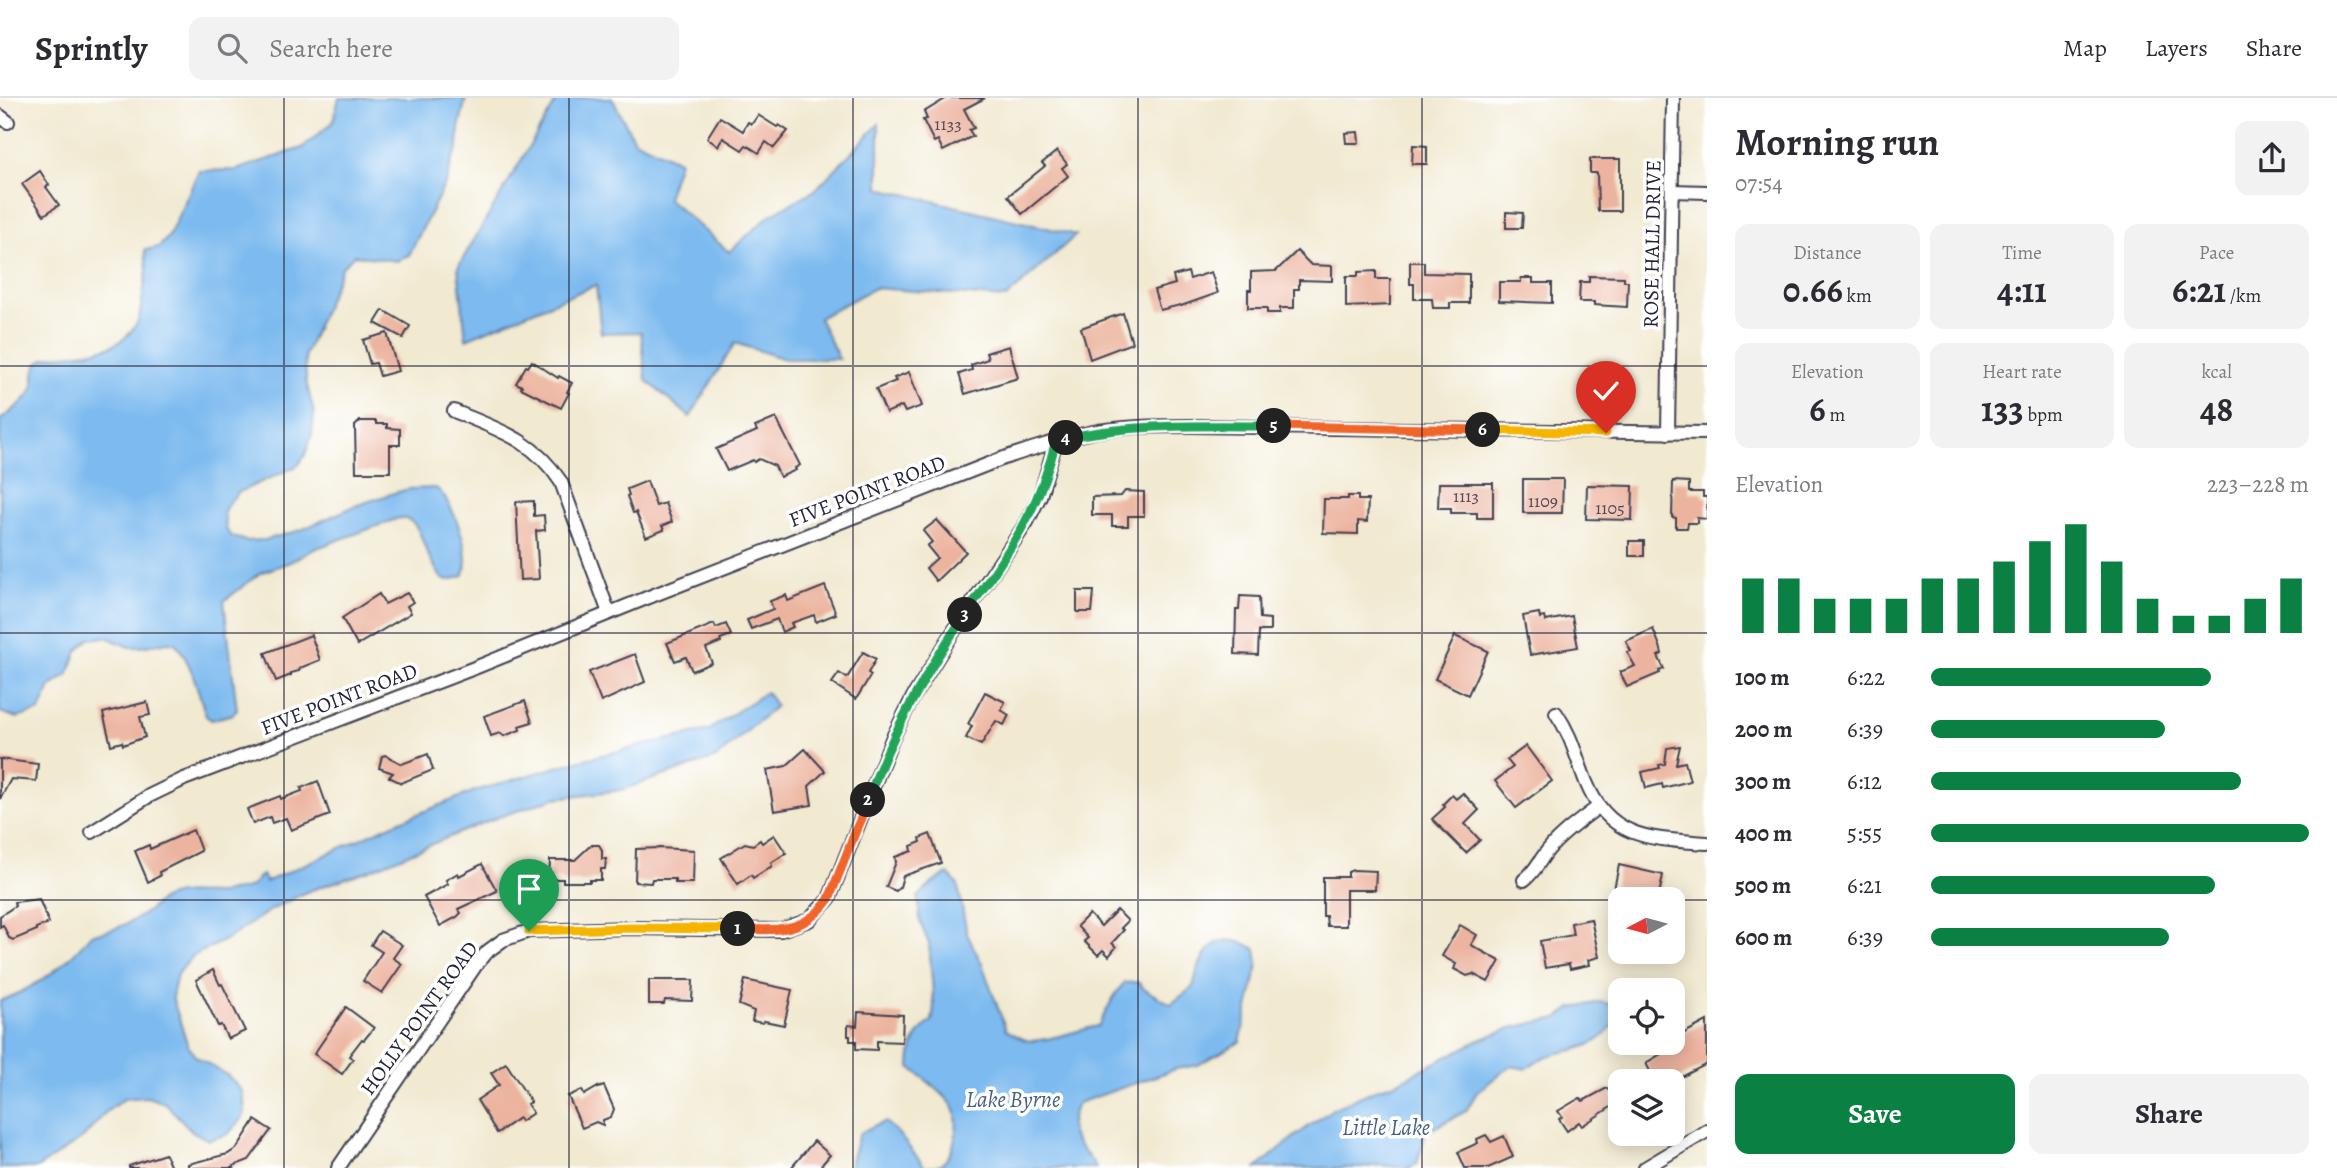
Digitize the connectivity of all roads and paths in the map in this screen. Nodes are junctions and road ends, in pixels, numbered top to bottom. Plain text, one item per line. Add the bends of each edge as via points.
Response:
1 (1673, 98) edge
2 (1672, 191) junction
3 (1707, 192) edge
4 (454, 411) dead end
5 (1668, 433) junction
6 (1707, 433) edge
7 (1056, 440) junction
8 (609, 613) junction
9 (1556, 713) dead end
10 (1598, 807) junction
11 (92, 832) dead end
12 (1707, 843) edge
13 (1524, 880) dead end
14 (1707, 1131) edge
15 (338, 1168) edge
16 (1645, 1168) edge

1 - 2 street, ROSE HALL DRIVE
2 - 3 street
2 - 5 street, ROSE HALL DRIVE
4 - 8 street via 523,441 551,466 562,482
5 - 6 street, FIVE POINT ROAD
5 - 7 street, FIVE POINT ROAD via 1191,426 1134,427
7 - 8 street, FIVE POINT ROAD
7 - 15 street, HOLLY POINT ROAD via 1050,469 1027,522 957,626 892,739 829,899 820,911 796,927 781,930 537,930 503,940 476,965
8 - 11 street, FIVE POINT ROAD via 184,779
9 - 10 street via 1574,744
10 - 12 street via 1637,835
10 - 13 street via 1561,837
14 - 16 street

